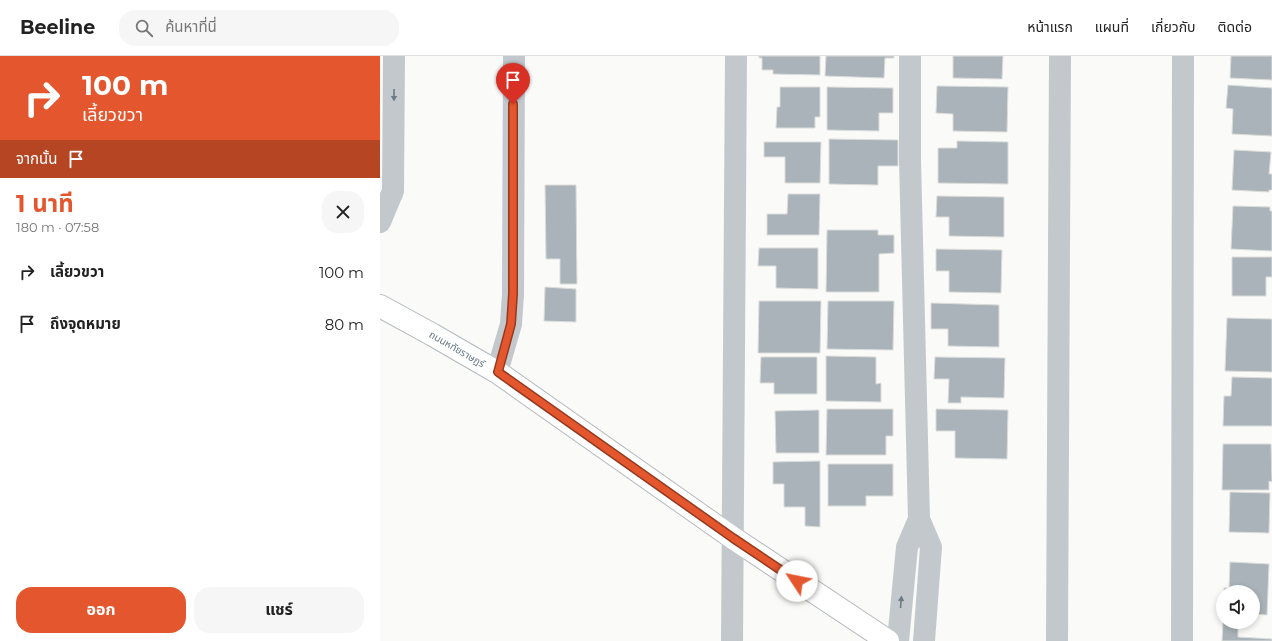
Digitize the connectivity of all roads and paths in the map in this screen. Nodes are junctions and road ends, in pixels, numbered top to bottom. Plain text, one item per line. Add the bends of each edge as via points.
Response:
1 (394, 56) edge
2 (514, 56) edge
3 (736, 56) edge
4 (910, 56) edge
5 (1060, 56) edge
6 (1183, 56) edge
7 (380, 222) edge
8 (380, 306) edge
9 (498, 372) junction
10 (919, 519) junction
11 (733, 538) junction
12 (732, 641) edge
13 (888, 641) edge
14 (898, 641) edge
15 (924, 641) edge
16 (1057, 641) edge
17 (1182, 641) edge

1 -> 7 street via 393,191
2 - 9 street via 513,294 511,324
3 - 11 street
4 - 10 street via 910,160
5 - 16 street
6 - 17 street
8 - 9 main road, ถนนหทัยราษฎร์
9 - 11 main road, ถนนหทัยราษฎร์
14 -> 10 street via 907,547
10 - 15 street via 932,547
11 - 12 street
11 - 13 main road, ถนนหทัยราษฎร์

